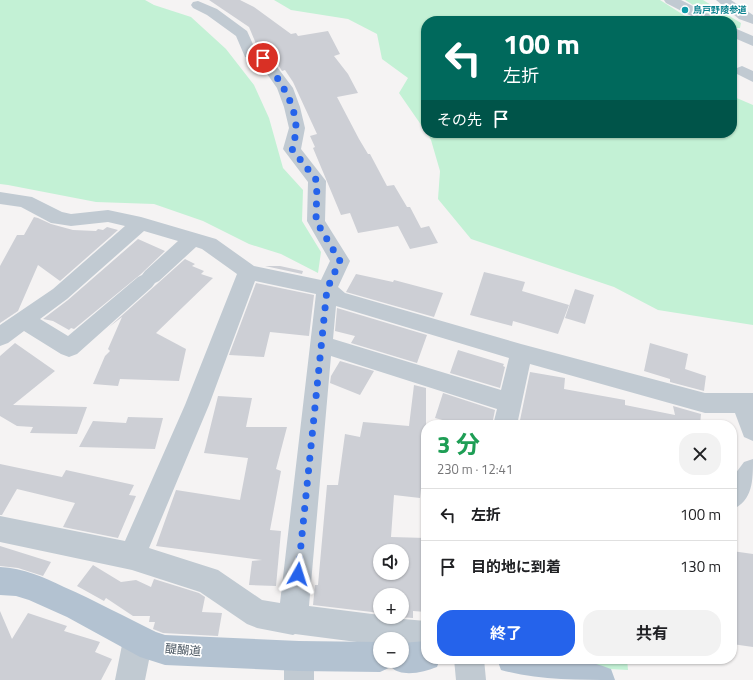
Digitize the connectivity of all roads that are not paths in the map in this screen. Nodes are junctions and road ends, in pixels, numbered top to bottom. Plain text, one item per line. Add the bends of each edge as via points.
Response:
1 (671, 0) edge
2 (722, 0) edge
3 (198, 5) dead end
4 (701, 16) edge
5 (753, 20) edge
6 (737, 34) edge
7 (753, 42) edge
8 (0, 198) edge
9 (141, 224) junction
10 (193, 240) junction
11 (248, 272) junction
12 (327, 289) junction
13 (24, 320) junction
14 (0, 337) edge
15 (322, 344) junction
16 (521, 353) junction
17 (510, 403) junction
18 (748, 403) edge
19 (506, 420) edge
20 (753, 430) edge
21 (753, 470) edge
22 (737, 491) edge
23 (0, 529) edge
24 (132, 556) junction
25 (0, 581) edge
26 (293, 620) junction
27 (421, 635) edge
28 (138, 640) junction
29 (421, 656) edge
30 (409, 657) edge
31 (373, 659) edge
32 (469, 664) edge
33 (533, 664) edge
34 (299, 668) edge
35 (130, 680) edge
36 (471, 680) edge
37 (600, 680) edge

1 - 4 street
2 - 5 street
3 - 12 street via 242,34 250,54 263,58 285,88 296,128 292,149 317,181 316,221 340,261
6 - 7 street
8 - 9 street via 25,201 58,218 71,220 108,216
9 - 10 street
9 - 13 street via 60,294
10 - 11 street via 209,244
10 - 13 street via 69,348
11 - 12 street
11 - 24 street via 197,405
12 - 15 street
12 - 16 street via 338,299
13 - 14 street
15 - 17 street
15 - 26 street
16 - 17 street
16 - 18 street via 705,403
17 - 19 street
18 - 20 street
21 - 22 street
23 - 24 street
24 - 26 street via 208,580 257,614
25 - 28 main road, 醍醐道 via 32,587 78,607
26 - 27 street
28 - 34 main road, 醍醐道 via 165,650
28 - 35 street
29 - 30 main road
31 - 34 main road, 醍醐道
32 - 36 street
33 - 37 main road

